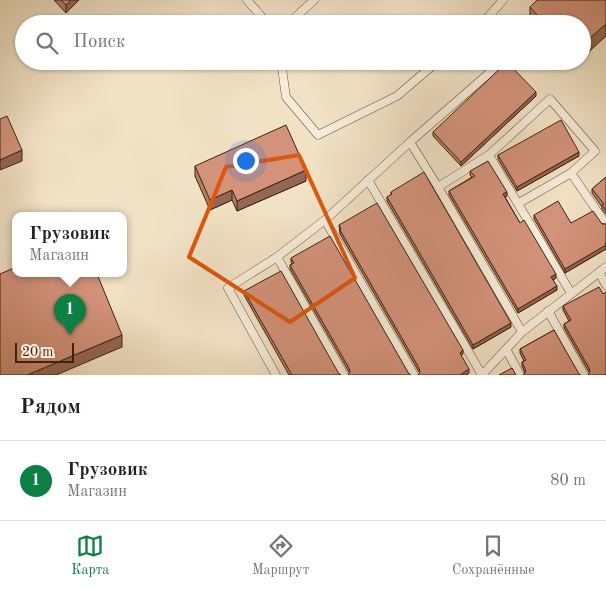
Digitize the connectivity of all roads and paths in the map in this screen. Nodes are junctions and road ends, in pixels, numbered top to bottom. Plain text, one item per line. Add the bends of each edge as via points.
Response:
1 (247, 0) edge
2 (314, 0) edge
3 (503, 0) edge
4 (260, 15) edge
5 (298, 15) edge
6 (490, 15) edge
7 (282, 70) edge
8 (427, 70) edge
9 (493, 70) edge
10 (410, 142) junction
11 (489, 155) junction
12 (571, 173) junction
13 (368, 180) junction
14 (438, 187) junction
15 (519, 203) junction
16 (325, 220) junction
17 (606, 224) edge
18 (277, 257) junction
19 (606, 267) edge
20 (599, 272) junction
21 (606, 285) edge
22 (571, 293) junction
23 (548, 311) junction
24 (522, 332) junction
25 (506, 350) junction
26 (276, 375) edge
27 (344, 375) edge
28 (414, 375) edge
29 (482, 375) edge
30 (520, 375) edge
31 (584, 375) edge

1 - 4 lane
2 - 5 lane
3 - 6 lane
7 - 8 lane via 286,97 318,135 397,96
9 - 10 lane
10 - 13 lane
10 - 14 lane
11 - 12 lane via 550,100 595,151
11 - 14 lane
11 - 15 lane
12 - 15 lane
12 - 17 lane
13 - 16 lane
13 - 29 lane
14 - 24 lane
15 - 22 lane
16 - 18 lane
16 - 28 lane
18 - 26 lane via 228,288
18 - 27 lane
19 - 20 lane
20 - 21 lane
20 - 22 lane
22 - 23 lane
23 - 24 lane
23 - 31 lane
24 - 25 lane
25 - 29 lane
25 - 30 lane

